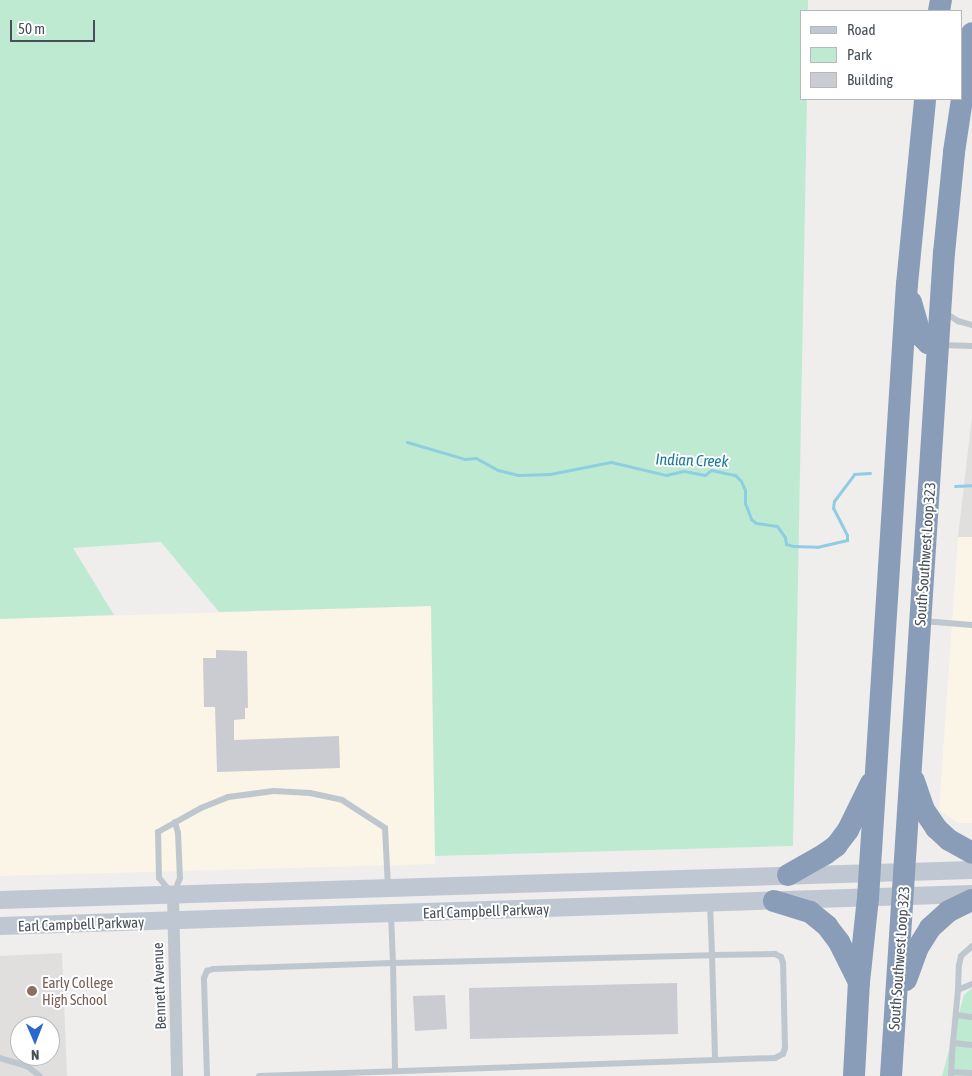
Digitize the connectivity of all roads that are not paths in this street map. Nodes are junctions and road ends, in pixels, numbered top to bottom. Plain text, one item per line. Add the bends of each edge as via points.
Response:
1 (972, 33) edge
2 (962, 99) edge
3 (925, 100) edge
4 (962, 100) edge
5 (907, 284) junction
6 (940, 310) junction
7 (972, 325) edge
8 (938, 345) junction
9 (972, 346) edge
10 (921, 621) junction
11 (972, 625) edge
12 (910, 766) junction
13 (875, 773) junction
14 (175, 822) junction
15 (972, 853) edge
16 (972, 870) edge
17 (906, 872) junction
18 (870, 874) junction
19 (788, 875) junction
20 (388, 888) junction
21 (972, 894) edge
22 (172, 895) junction
23 (904, 897) junction
24 (868, 898) junction
25 (0, 900) edge
26 (972, 900) edge
27 (774, 901) junction
28 (710, 904) junction
29 (391, 914) junction
30 (173, 921) junction
31 (0, 926) edge
32 (972, 946) edge
33 (712, 955) junction
34 (393, 963) junction
35 (859, 982) junction
36 (972, 984) edge
37 (958, 990) junction
38 (895, 1012) junction
39 (956, 1015) junction
40 (972, 1017) edge
41 (953, 1043) junction
42 (972, 1045) edge
43 (0, 1058) edge
44 (715, 1059) junction
45 (395, 1071) junction
46 (951, 1074) edge
47 (970, 1074) edge
48 (40, 1076) edge
49 (177, 1076) edge
50 (207, 1076) edge
51 (259, 1076) edge
52 (854, 1076) edge
53 (891, 1076) edge

1 - 2 highway, South Southwest Loop 323
3 - 5 highway
4 - 6 highway, South Southwest Loop 323
5 - 8 highway via 921,336 928,343
5 - 13 highway
6 - 7 lane
6 - 8 highway, South Southwest Loop 323
8 - 9 lane
8 - 10 highway, South Southwest Loop 323
10 - 11 lane
10 - 12 highway, South Southwest Loop 323
12 - 15 highway via 930,820 949,840
12 - 17 highway, South Southwest Loop 323
13 - 18 highway
13 - 19 highway via 848,830 836,846
14 - 20 lane via 228,797 253,793 293,791 342,800 385,828
14 - 22 lane via 180,878
14 - 22 lane via 158,832 159,878
16 - 17 main road, Earl Campbell Parkway
17 - 18 main road, Earl Campbell Parkway
17 - 23 highway, South Southwest Loop 323
18 - 19 main road, Earl Campbell Parkway
18 - 24 highway
19 - 20 main road, Earl Campbell Parkway
20 - 22 main road, Earl Campbell Parkway
21 - 23 main road, Earl Campbell Parkway
22 - 25 main road, Earl Campbell Parkway
22 - 30 street, Bennett Avenue
23 - 24 main road, Earl Campbell Parkway
23 - 38 highway, South Southwest Loop 323
24 - 27 main road, Earl Campbell Parkway
24 - 35 highway
26 - 38 highway via 956,906 940,918 921,941
27 - 28 main road, Earl Campbell Parkway
27 - 35 highway via 810,912 827,926
28 - 29 main road, Earl Campbell Parkway
28 - 33 lane
29 - 30 main road, Earl Campbell Parkway
29 - 34 lane
30 - 31 main road, Earl Campbell Parkway
30 - 49 street, Bennett Avenue
32 - 37 lane via 961,956
33 - 34 lane
33 - 44 lane
33 - 44 lane via 775,954 783,963 783,1054 775,1058
34 - 45 lane
34 - 50 lane via 213,969 207,972 204,978
35 - 52 highway
36 - 37 lane
37 - 39 lane
38 - 53 highway, South Southwest Loop 323
39 - 40 lane
39 - 41 lane
41 - 42 lane
41 - 46 lane
43 - 48 lane via 28,1066
44 - 45 lane
45 - 51 lane
46 - 47 lane

